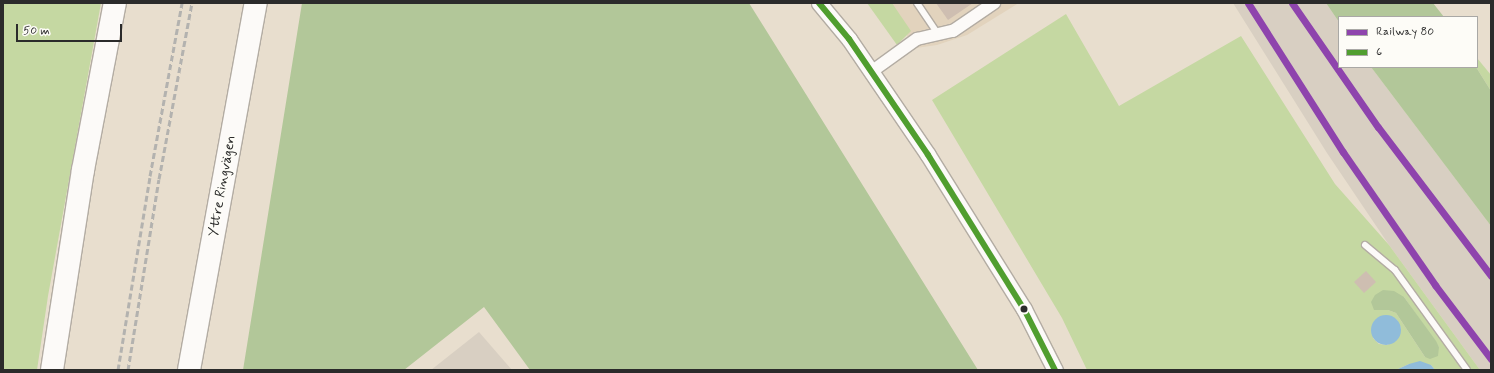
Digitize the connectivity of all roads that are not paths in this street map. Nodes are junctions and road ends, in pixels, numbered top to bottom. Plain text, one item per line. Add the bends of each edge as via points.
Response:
1 (256, 3) edge
2 (819, 3) edge
3 (832, 3) edge
4 (917, 3) edge
5 (994, 3) edge
6 (114, 8) edge
7 (938, 34) junction
8 (849, 39) junction
9 (871, 72) junction
10 (1365, 245) dead end
11 (52, 370) edge
12 (189, 370) edge
13 (1055, 370) edge
14 (1467, 370) edge

1 - 12 highway, Yttre Ringvägen
2 - 8 street
3 - 8 street
4 - 7 lane
5 - 7 street via 953,31
6 - 11 highway via 83,170
7 - 9 street via 917,39
8 - 9 street
9 - 13 street via 928,155 1024,309
10 - 14 lane via 1395,270

